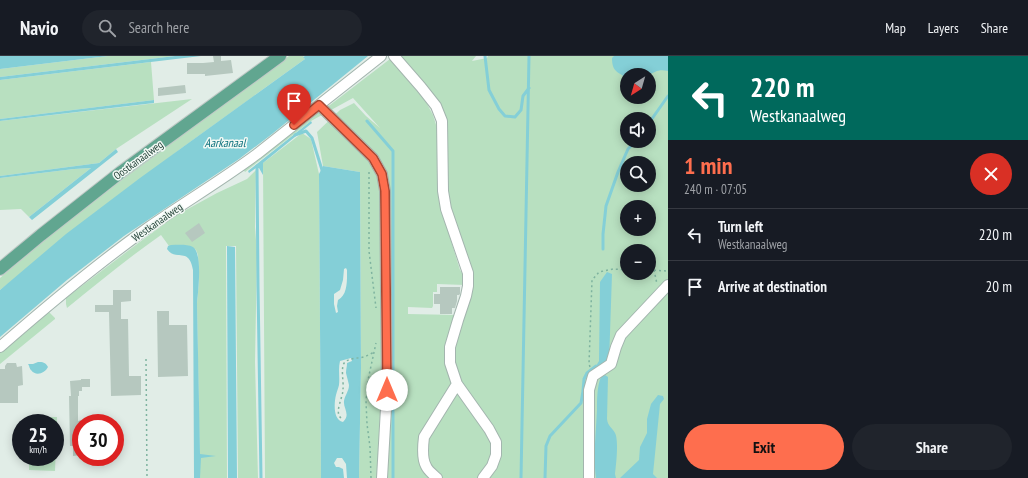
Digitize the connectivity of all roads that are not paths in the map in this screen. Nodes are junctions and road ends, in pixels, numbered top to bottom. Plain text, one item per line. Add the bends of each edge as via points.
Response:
1 (280, 56) edge
2 (381, 56) edge
3 (394, 56) edge
4 (319, 105) junction
5 (0, 269) edge
6 (668, 285) edge
7 (0, 347) edge
8 (457, 384) junction
9 (382, 478) edge
10 (437, 478) edge
11 (483, 478) edge
12 (589, 478) edge

1 - 5 main road, Oostkanaalweg via 121,172
2 - 4 street, Westkanaalweg
3 - 8 street via 436,106 442,121 443,191 446,209 468,273 466,296 450,347 450,363
4 - 7 street, Westkanaalweg via 238,168 148,228 96,267
4 - 9 street via 372,157 382,174 385,191 387,390
6 - 12 street via 621,335 611,364 593,376 589,390
8 - 10 street via 424,437 423,454 426,466
8 - 11 street via 496,442 496,455

